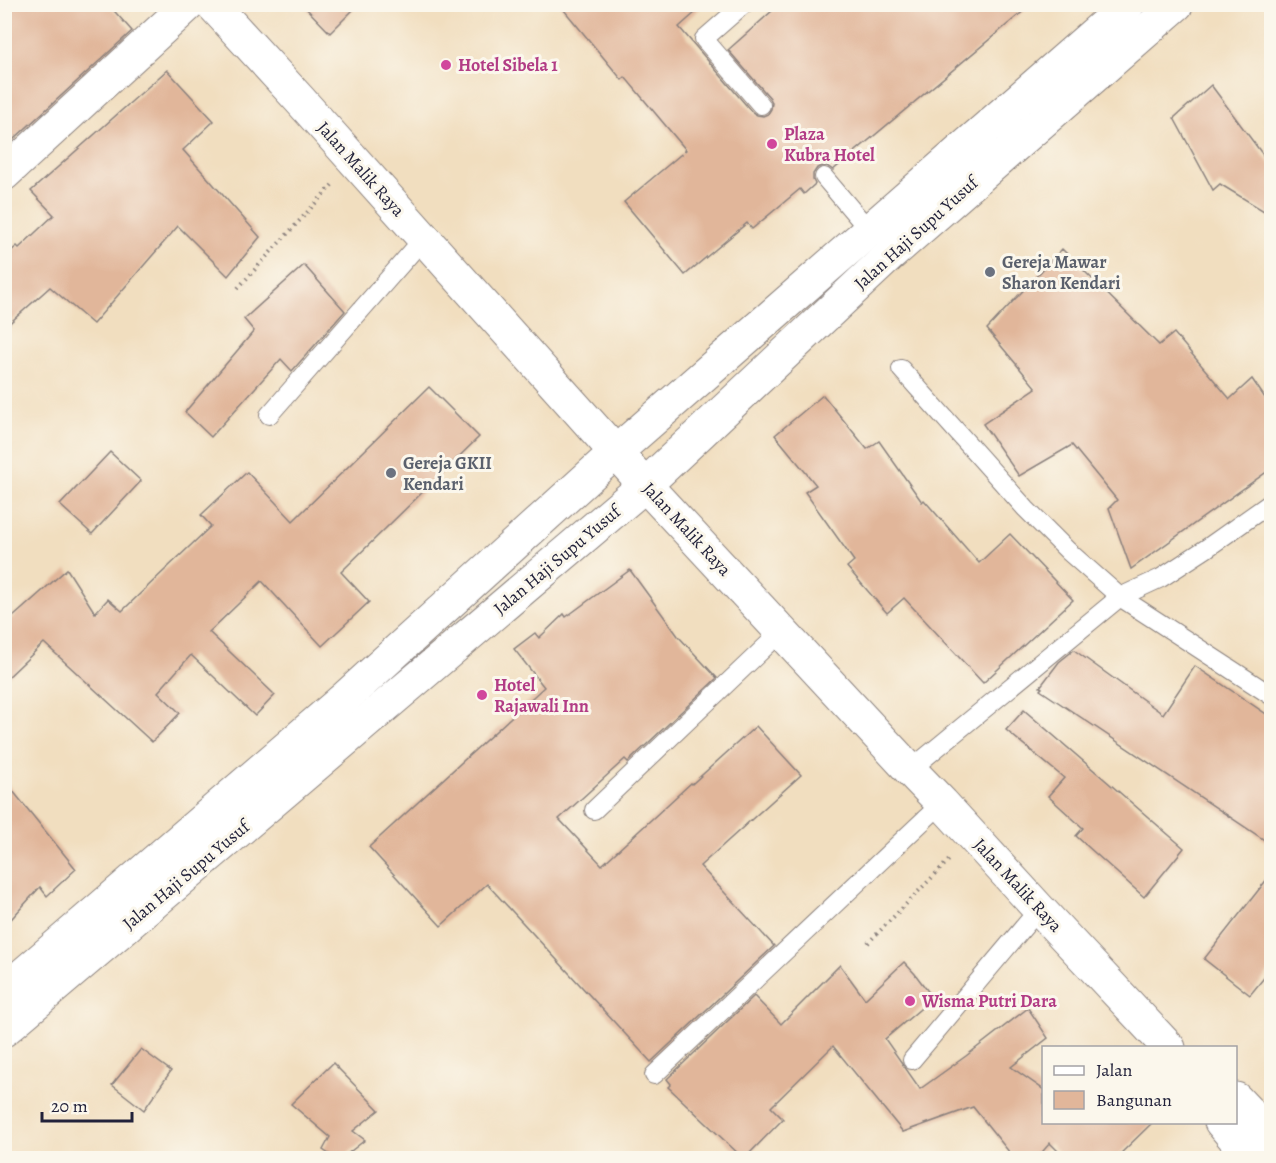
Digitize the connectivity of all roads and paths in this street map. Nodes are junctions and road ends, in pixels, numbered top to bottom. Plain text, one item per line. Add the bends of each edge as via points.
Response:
1 (189, 4) edge
2 (212, 4) edge
3 (744, 4) edge
4 (1128, 4) edge
5 (1177, 4) edge
6 (761, 105) dead end
7 (354, 161) junction
8 (4, 174) edge
9 (824, 177) dead end
10 (869, 231) junction
11 (424, 238) junction
12 (890, 255) junction
13 (238, 288) dead end
14 (901, 369) dead end
15 (269, 415) dead end
16 (616, 452) junction
17 (645, 485) junction
18 (1272, 502) edge
19 (1120, 597) junction
20 (782, 631) junction
21 (1272, 696) edge
22 (910, 770) junction
23 (942, 803) junction
24 (594, 810) dead end
25 (973, 836) junction
26 (1039, 909) junction
27 (868, 943) dead end
28 (4, 991) edge
29 (6, 1027) edge
30 (1168, 1046) edge
31 (912, 1060) dead end
32 (654, 1075) dead end
33 (1237, 1100) edge
34 (1223, 1124) edge
35 (1272, 1137) edge
36 (1251, 1158) edge

1 - 8 street
2 - 7 street, Jalan Malik Raya
3 - 6 lane via 704,39
4 - 10 street, Jalan Haji Supu Yusuf
5 - 12 street, Jalan Haji Supu Yusuf
7 - 11 street, Jalan Malik Raya
7 - 13 path
9 - 10 lane
10 - 12 lane
10 - 16 street, Jalan Haji Supu Yusuf
11 - 15 lane
11 - 16 street, Jalan Malik Raya
12 - 17 street, Jalan Haji Supu Yusuf
14 - 19 lane via 1026,509
16 - 17 street, Jalan Malik Raya
16 - 28 street, Jalan Haji Supu Yusuf via 347,696
17 - 20 street, Jalan Malik Raya
17 - 29 street, Jalan Haji Supu Yusuf
18 - 19 lane via 1161,578
19 - 21 lane
19 - 22 lane
20 - 22 street, Jalan Malik Raya
20 - 24 lane
22 - 23 street, Jalan Malik Raya
23 - 25 street, Jalan Malik Raya
23 - 32 lane
25 - 26 street, Jalan Malik Raya
25 - 27 path
26 - 30 street, Jalan Malik Raya
26 - 31 lane
33 - 35 street
34 - 36 street

